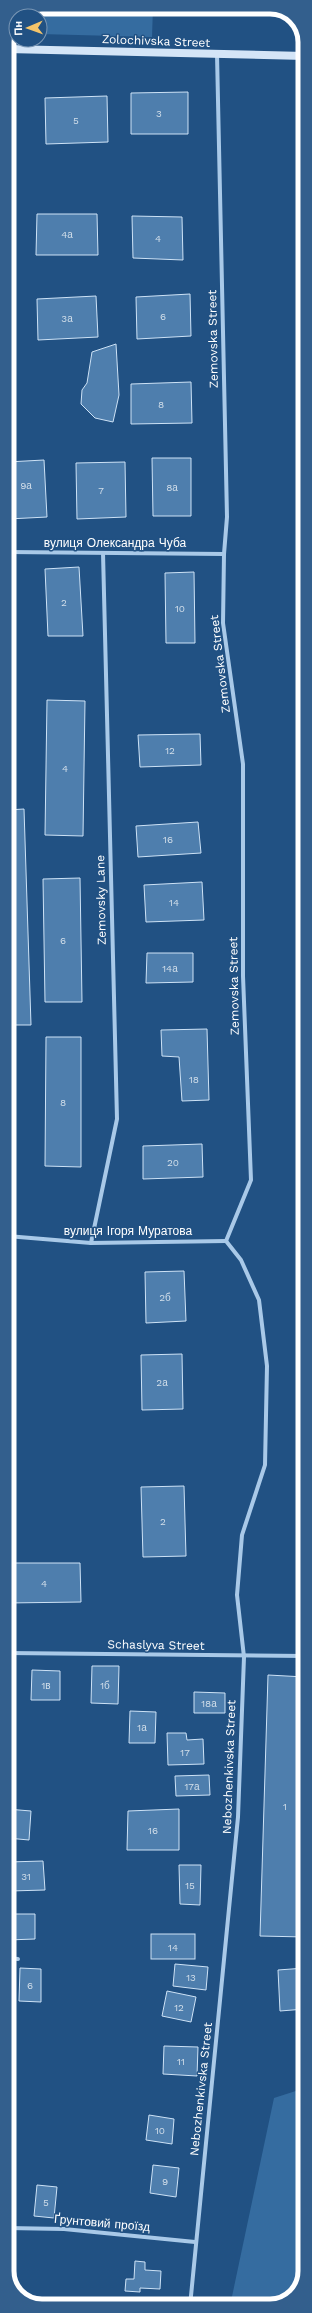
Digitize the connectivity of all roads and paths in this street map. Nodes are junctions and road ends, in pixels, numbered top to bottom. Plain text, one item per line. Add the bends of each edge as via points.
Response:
1 (14, 49) edge
2 (217, 54) junction
3 (298, 56) edge
4 (14, 552) edge
5 (103, 553) junction
6 (224, 554) junction
7 (14, 1237) edge
8 (226, 1241) junction
9 (91, 1243) junction
10 (14, 1653) edge
11 (244, 1656) junction
12 (298, 1656) edge
13 (14, 1958) edge
14 (18, 1958) dead end
15 (14, 2228) edge
16 (195, 2242) junction
17 (191, 2299) edge

1 - 2 street, Zolochivska Street
2 - 3 street, Zolochivska Street
2 - 6 street, Zemovska Street via 227,517
4 - 5 street, вулиця Олександра Чуба
5 - 6 street, вулиця Олександра Чуба
5 - 9 street, Zemovsky Lane via 117,1120
6 - 8 street, Zemovska Street via 223,623 243,764 243,976 251,1180
7 - 9 street, вулиця Ігоря Муратова
8 - 9 street, вулиця Ігоря Муратова
8 - 11 street, Nebozhenkivska Street via 241,1260 259,1300 268,1366 265,1465 242,1535 237,1587
10 - 11 street, Schaslyva Street
11 - 12 street, Schaslyva Street
11 - 16 street, Nebozhenkivska Street via 238,1818
13 - 14 street
15 - 16 street, Ґрунтовий проїзд via 64,2229
16 - 17 street, Nebozhenkivska Street

